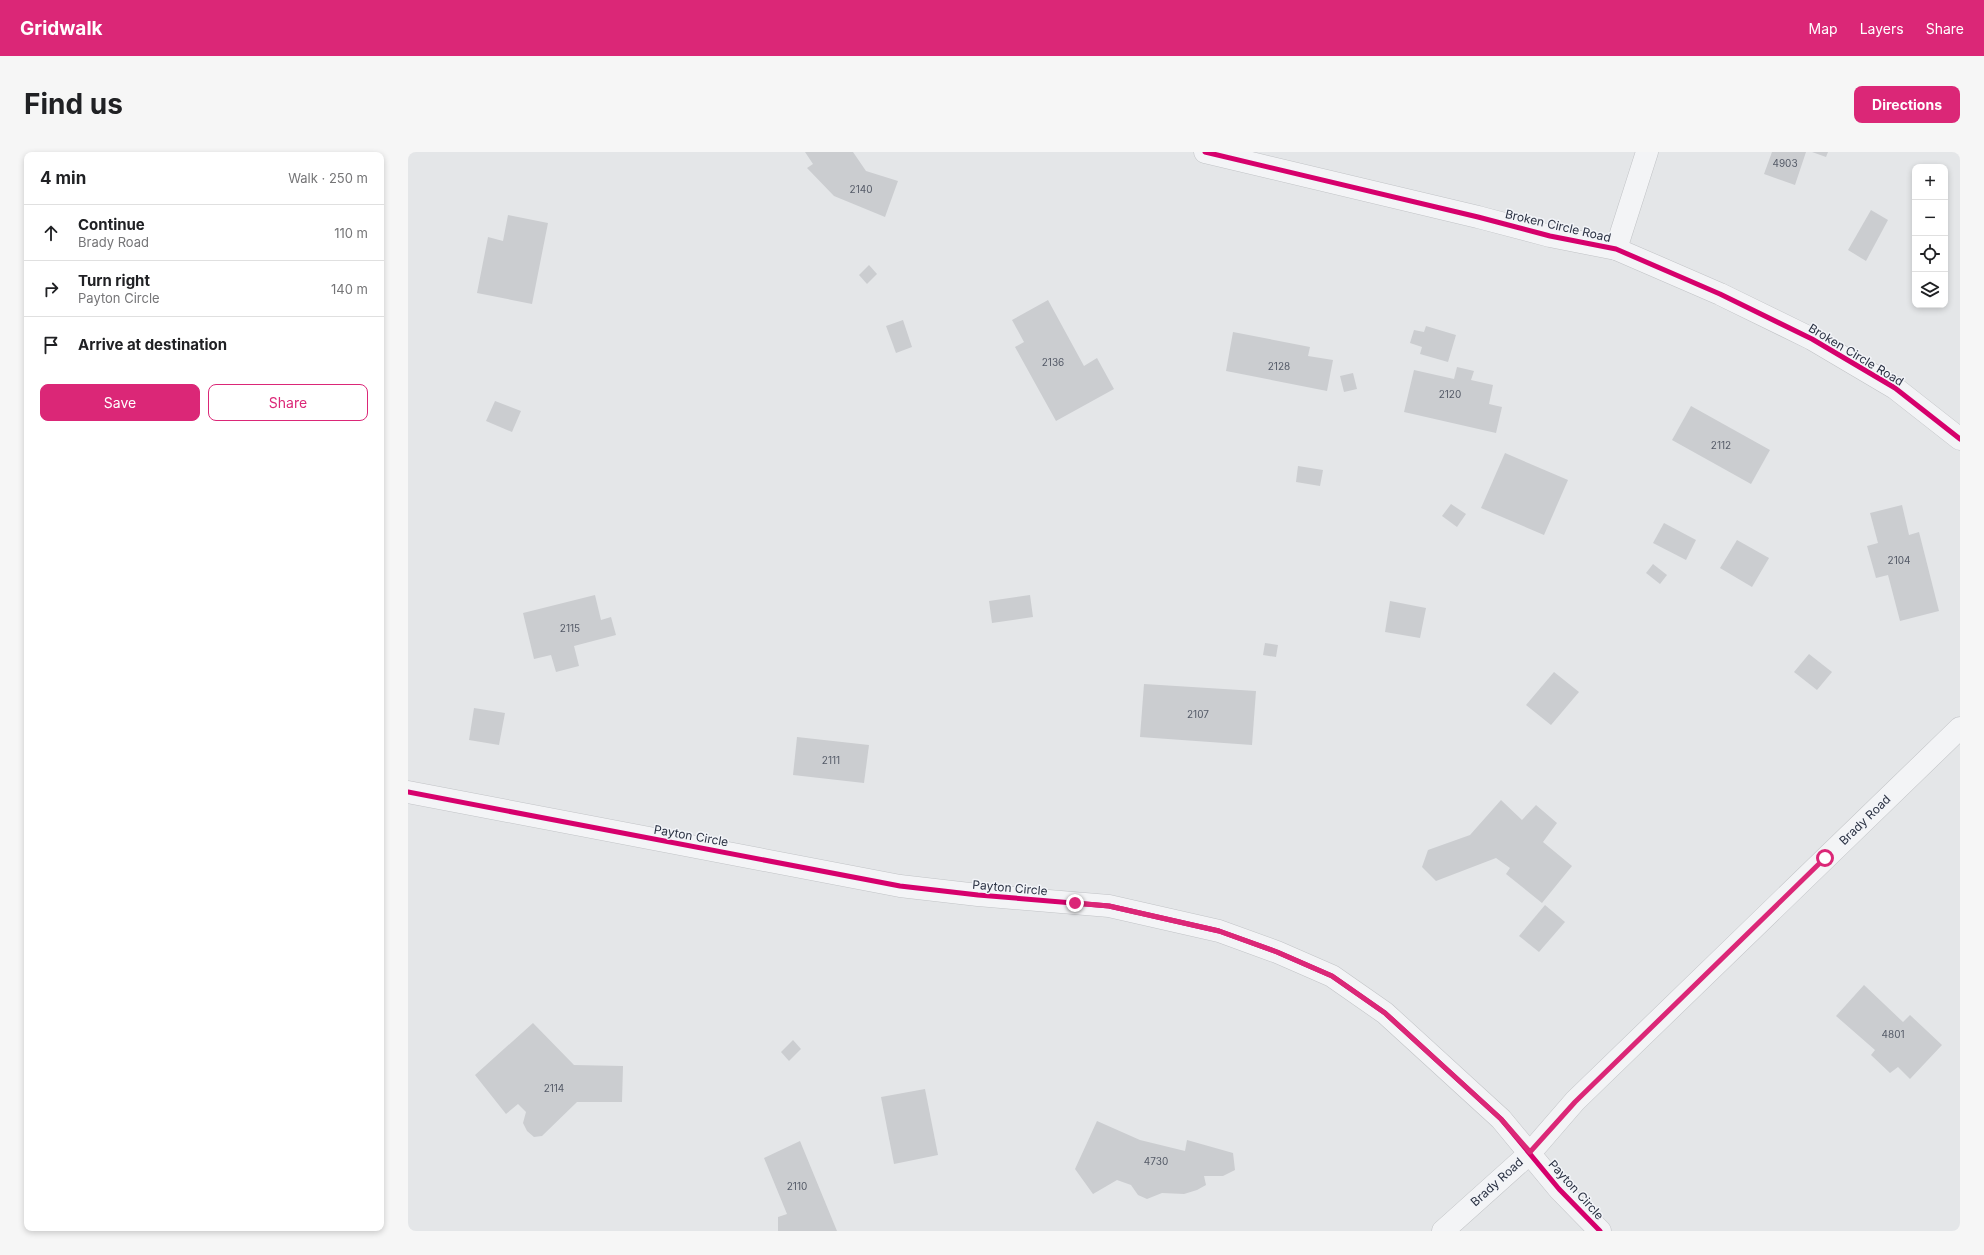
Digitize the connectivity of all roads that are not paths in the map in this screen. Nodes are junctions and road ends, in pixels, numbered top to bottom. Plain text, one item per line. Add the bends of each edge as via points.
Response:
1 (1205, 152) edge
2 (1648, 152) edge
3 (1616, 249) junction
4 (1960, 439) edge
5 (1960, 728) edge
6 (408, 792) edge
7 (1530, 1152) junction
8 (1443, 1231) edge
9 (1600, 1231) edge

1 - 3 street, Broken Circle Road via 1478,216 1550,236
2 - 3 street
3 - 4 street, Broken Circle Road via 1720,294 1812,339 1895,388
5 - 7 street, Brady Road via 1575,1102
6 - 7 street, Payton Circle via 900,886 1109,906 1219,931 1332,976 1385,1013 1501,1119
7 - 8 street, Brady Road
7 - 9 street, Payton Circle via 1560,1189

